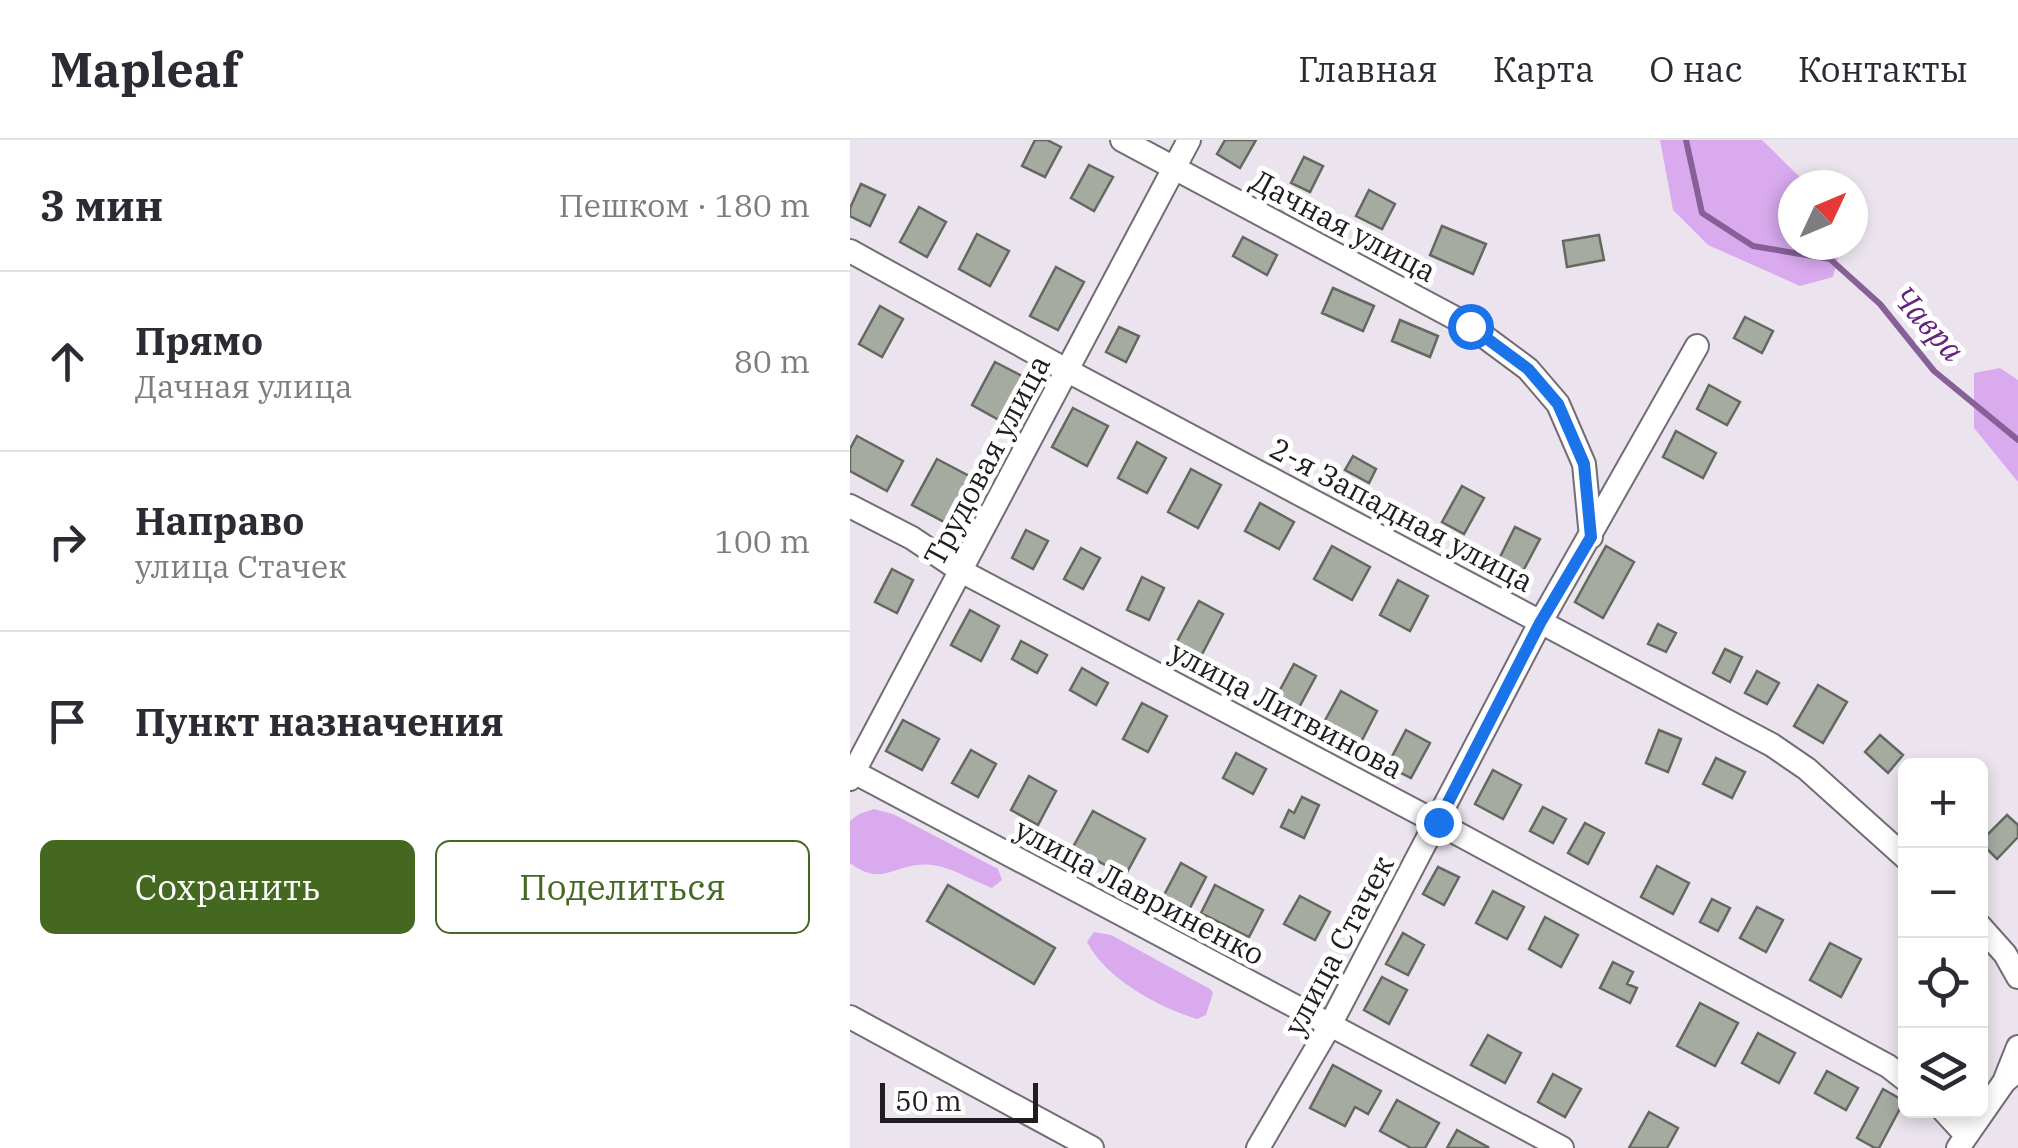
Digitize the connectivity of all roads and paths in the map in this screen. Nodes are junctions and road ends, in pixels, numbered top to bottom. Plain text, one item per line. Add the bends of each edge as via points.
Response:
1 (1122, 140) edge
2 (1189, 140) edge
3 (1176, 169) junction
4 (850, 251) edge
5 (1697, 346) dead end
6 (1068, 371) junction
7 (850, 506) edge
8 (1591, 537) junction
9 (961, 571) junction
10 (1540, 623) junction
11 (851, 774) edge
12 (1438, 822) junction
13 (1898, 851) edge
14 (1988, 935) edge
15 (2018, 977) edge
16 (850, 1017) edge
17 (1329, 1026) junction
18 (2018, 1048) edge
19 (1898, 1074) edge
20 (2011, 1076) edge
21 (1948, 1118) edge
22 (1962, 1142) edge
23 (1092, 1148) edge
24 (1258, 1148) edge
25 (1562, 1148) edge

1 - 3 street, Дачная улица
2 - 3 street, Трудовая улица
3 - 6 street, Трудовая улица
3 - 8 street, Дачная улица via 1470,326 1528,369 1558,404 1584,464
4 - 6 street, 2-я Западная улица
5 - 8 street, улица Стачек
6 - 9 street, Трудовая улица
6 - 10 street, 2-я Западная улица
7 - 9 street, улица Литвинова
8 - 10 street, улица Стачек
9 - 11 street, Трудовая улица
9 - 12 street, улица Литвинова
10 - 12 street, улица Стачек
10 - 13 street, 2-я Западная улица via 1772,745
11 - 17 street, улица Лавриненко
12 - 17 street, улица Стачек
12 - 19 street, улица Литвинова
14 - 15 street
16 - 23 street
17 - 24 street, улица Стачек
17 - 25 street, улица Лавриненко
18 - 20 street
20 - 22 street
21 - 22 street

